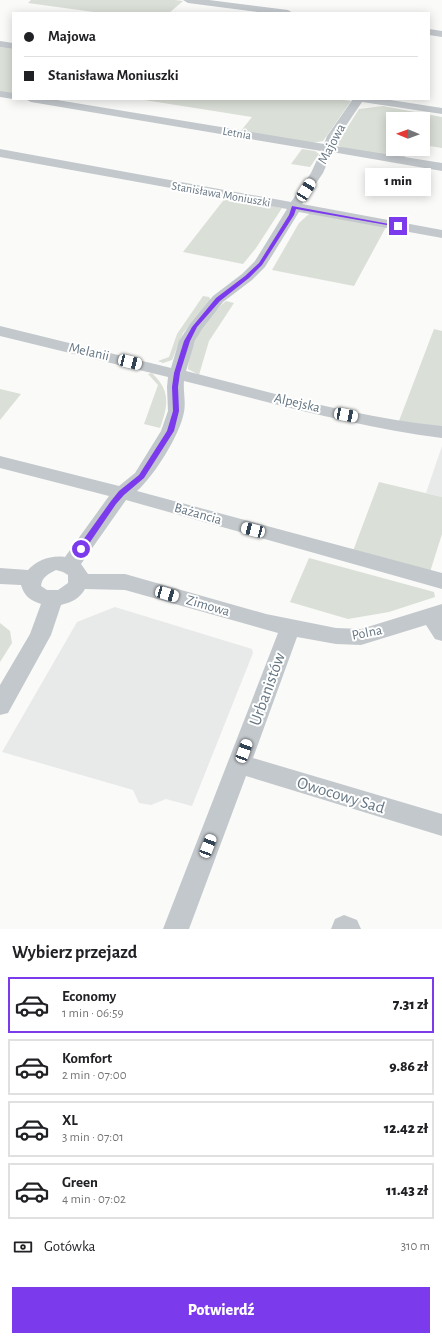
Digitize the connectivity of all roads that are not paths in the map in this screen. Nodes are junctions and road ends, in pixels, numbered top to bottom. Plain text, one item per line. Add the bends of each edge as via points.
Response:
1 (188, 0) edge
2 (280, 12) edge
3 (430, 32) edge
4 (442, 34) edge
5 (0, 44) edge
6 (12, 46) edge
7 (0, 94) edge
8 (12, 96) edge
9 (37, 100) edge
10 (358, 100) edge
11 (369, 100) edge
12 (442, 111) edge
13 (328, 148) junction
14 (0, 153) edge
15 (442, 167) edge
16 (294, 207) junction
17 (442, 234) edge
18 (0, 331) edge
19 (177, 373) junction
20 (442, 432) edge
21 (0, 462) edge
22 (122, 493) junction
23 (75, 573) junction
24 (0, 576) edge
25 (32, 578) junction
26 (442, 581) edge
27 (53, 599) junction
28 (436, 614) edge
29 (290, 628) junction
30 (442, 633) edge
31 (0, 706) edge
32 (239, 764) junction
33 (442, 825) edge
34 (176, 929) edge

1 - 2 street
3 - 4 street
5 - 6 street
7 - 8 street
9 - 13 street, Letnia
10 - 13 street, Majowa via 333,136
11 - 12 street
13 - 15 street, Letnia
13 - 16 street, Majowa via 317,173
14 - 16 street, Stanisława Moniuszki
16 - 17 street, Stanisława Moniuszki
16 - 19 street, Majowa via 260,264 218,300 195,327 187,341
18 - 19 street, Melanii
19 - 20 street, Alpejska via 346,415
19 - 22 street, Majowa via 176,411 170,431 141,477
21 - 22 street, Bażancia
22 - 23 street, Majowa via 113,503
22 - 26 street, Bażancia
23 - 25 street via 63,563 50,564 38,569
23 - 27 street via 75,590 69,595
23 - 29 street, Zimowa via 131,584
24 - 25 street
25 - 27 street via 33,590 45,598
27 - 31 street via 40,635
28 - 29 street, Polna via 356,637
28 - 30 street
29 - 32 street, Urbanistów
32 - 33 street, Owocowy Sad
32 - 34 street, Urbanistów

